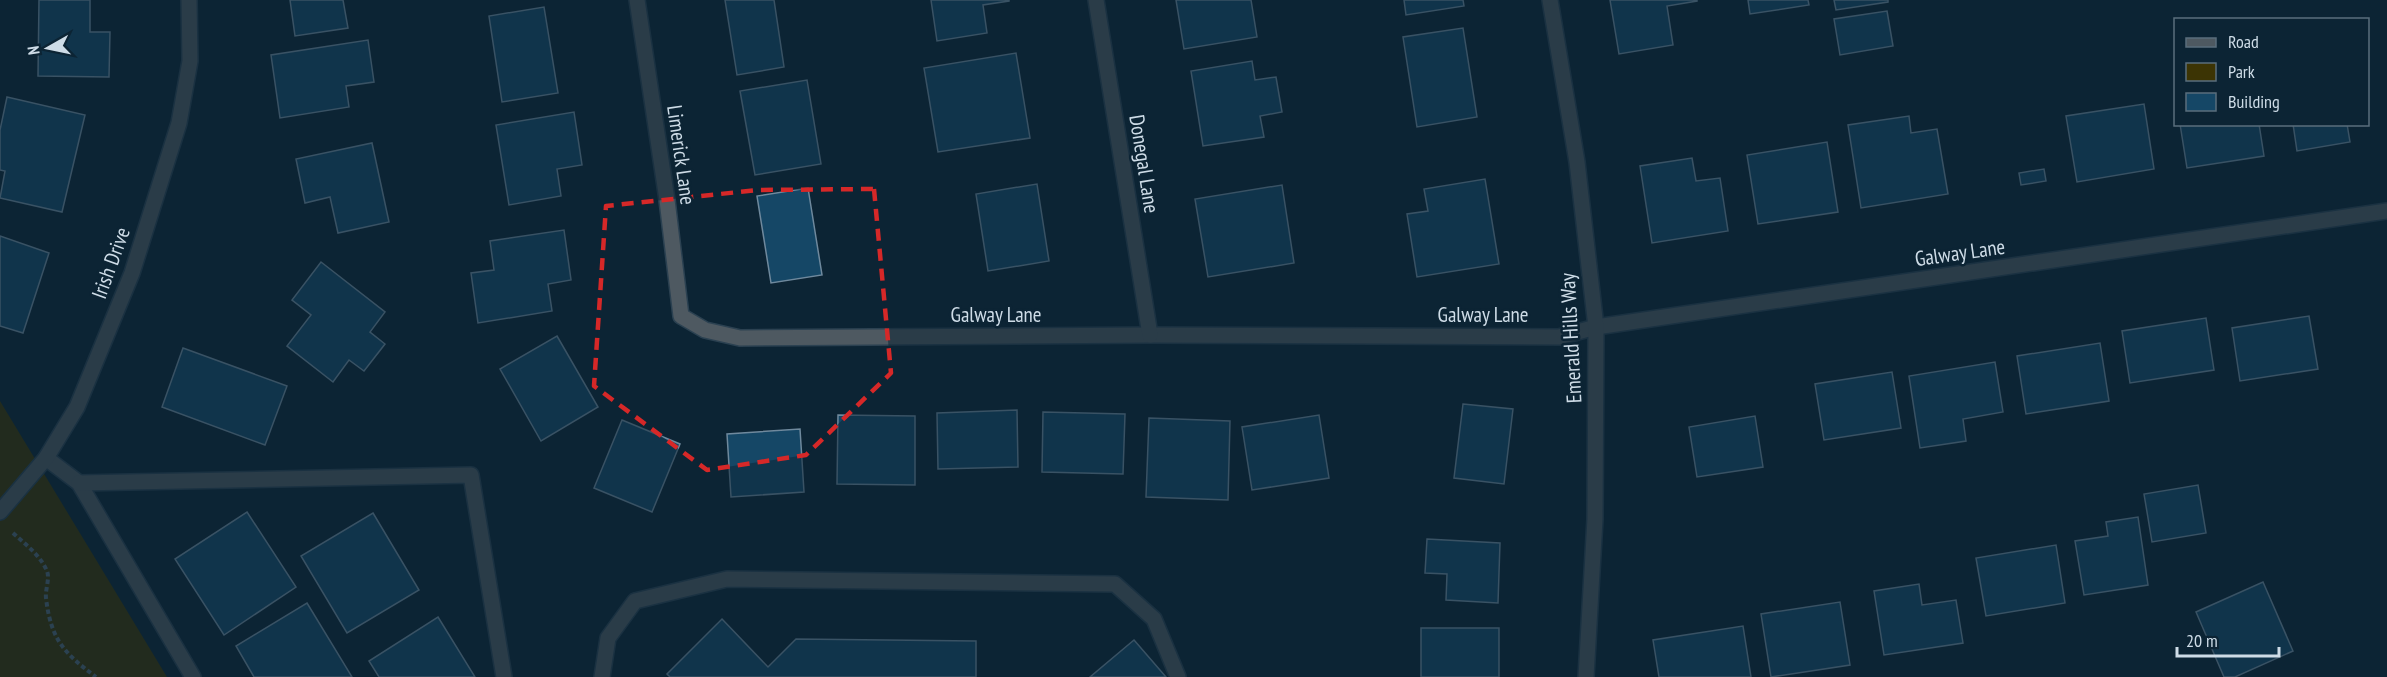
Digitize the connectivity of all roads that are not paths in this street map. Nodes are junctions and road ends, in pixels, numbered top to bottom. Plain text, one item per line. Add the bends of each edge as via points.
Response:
1 (189, 0) edge
2 (637, 0) edge
3 (1096, 0) edge
4 (1550, 0) edge
5 (2387, 212) edge
6 (681, 316) joint
7 (1596, 327) junction
8 (1150, 335) junction
9 (46, 458) junction
10 (79, 483) junction
11 (0, 512) edge
12 (193, 677) edge
13 (504, 677) edge
14 (602, 677) edge
15 (1178, 677) edge
16 (1586, 677) edge

1 - 9 street, Irish Drive via 190,61 179,123 132,273 77,407
2 - 6 street, Limerick Lane
3 - 8 street, Donegal Lane
4 - 7 street, Emerald Hills Way via 1576,162
5 - 7 street, Galway Lane
6 - 8 street, Galway Lane via 705,330 740,338
7 - 8 street, Galway Lane via 1559,337
7 - 16 street, Emerald Hills Way via 1595,519
9 - 10 street
9 - 11 street, Irish Drive
10 - 12 street
10 - 13 street via 471,475
14 - 15 street via 608,638 634,601 727,579 1115,584 1154,619

